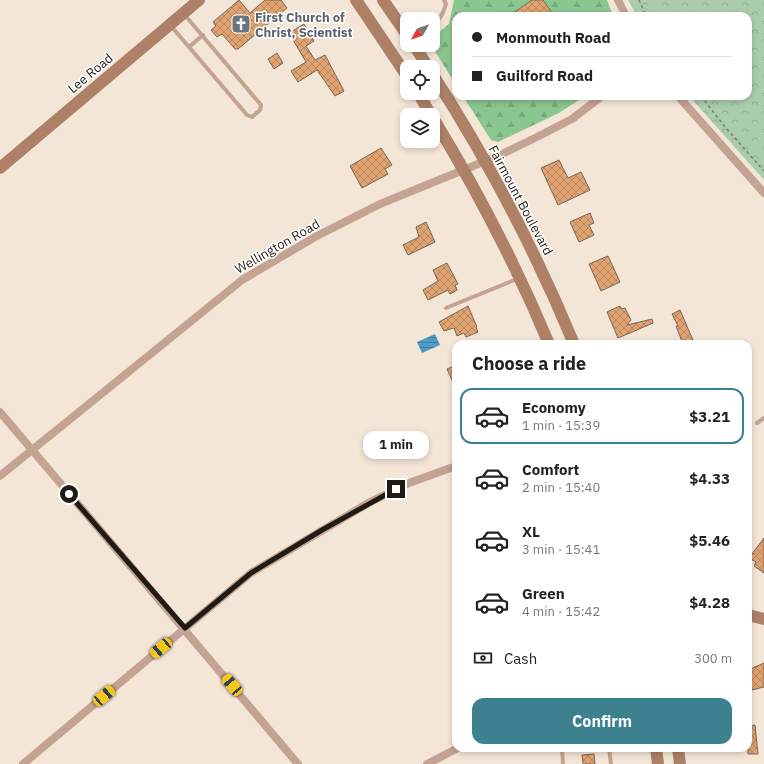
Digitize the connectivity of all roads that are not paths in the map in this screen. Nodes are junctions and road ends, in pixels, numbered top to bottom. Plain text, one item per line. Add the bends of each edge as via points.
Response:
1 (198, 0) edge
2 (356, 0) edge
3 (383, 0) edge
4 (444, 0) edge
5 (618, 0) edge
6 (624, 12) edge
7 (183, 13) junction
8 (440, 18) edge
9 (170, 24) junction
10 (400, 25) edge
11 (203, 35) junction
12 (189, 47) junction
13 (400, 66) edge
14 (440, 87) edge
15 (597, 100) edge
16 (682, 100) edge
17 (440, 130) edge
18 (485, 161) junction
19 (0, 168) edge
20 (464, 170) junction
21 (764, 193) edge
22 (519, 278) junction
23 (446, 308) dead end
24 (547, 340) edge
25 (572, 340) edge
26 (0, 412) edge
27 (764, 418) edge
28 (757, 423) dead end
29 (32, 450) junction
30 (452, 467) edge
31 (0, 476) edge
32 (185, 628) junction
33 (452, 751) edge
34 (562, 752) edge
35 (610, 752) edge
36 (656, 752) edge
37 (678, 752) edge
38 (23, 764) edge
39 (298, 764) edge
40 (428, 764) edge
41 (563, 764) edge
42 (611, 764) edge
43 (658, 764) edge
44 (680, 764) edge

1 - 7 main road, Lee Road
2 - 13 main road
3 - 10 main road
4 - 8 lane via 446,4
5 - 6 street
7 - 9 main road, Lee Road
7 - 11 lane
9 - 12 lane
9 - 19 main road, Lee Road
11 - 12 lane
11 - 12 lane via 261,105 260,110 252,116 247,115
14 - 18 main road, Fairmount Boulevard
15 - 18 street, Wellington Road via 572,118
16 - 21 street
17 - 20 main road
18 - 20 street, Wellington Road
18 - 25 main road, Fairmount Boulevard via 530,248
20 - 22 main road
20 - 29 street, Wellington Road via 380,204 315,237 242,280
22 - 23 lane
22 - 24 main road
26 - 29 street
27 - 28 lane
29 - 31 street, Wellington Road
29 - 32 street
30 - 32 street via 410,483 322,530 251,573
32 - 38 street
32 - 39 street
33 - 40 street
34 - 41 lane
35 - 42 lane
36 - 43 main road
37 - 44 main road

